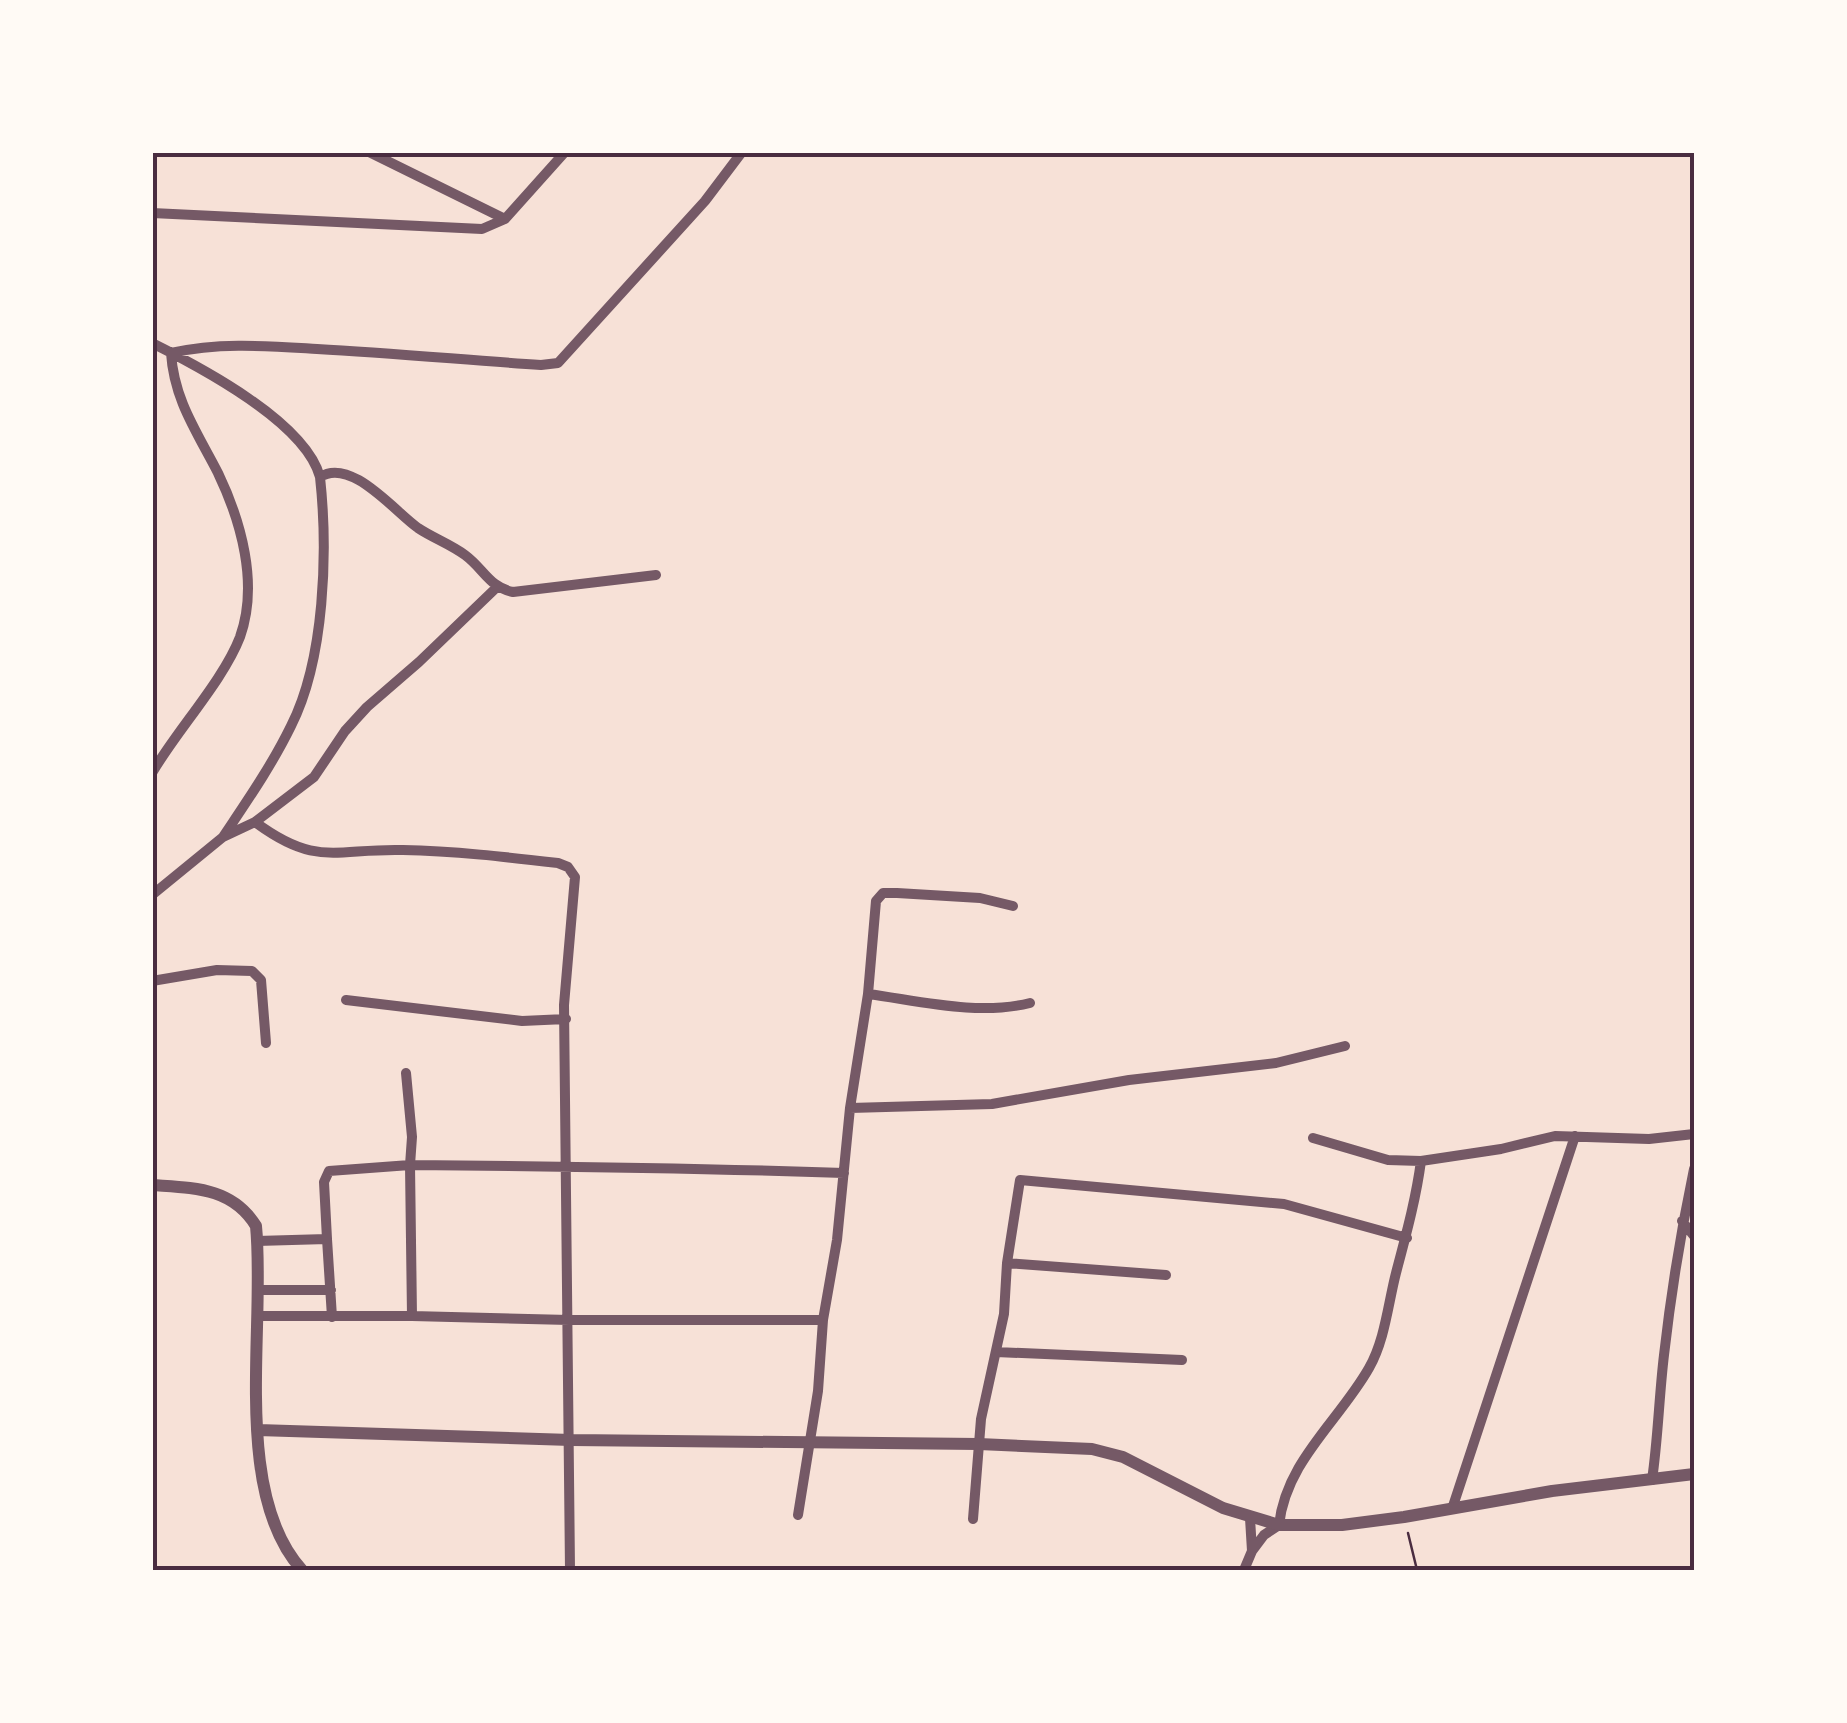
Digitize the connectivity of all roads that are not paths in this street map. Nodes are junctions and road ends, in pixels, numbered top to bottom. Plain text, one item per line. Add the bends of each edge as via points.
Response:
1 (565, 152) edge
2 (742, 152) edge
3 (370, 153) edge
4 (152, 212) edge
5 (505, 219) junction
6 (152, 344) edge
7 (171, 352) junction
8 (320, 477) junction
9 (656, 576) dead end
10 (496, 588) junction
11 (152, 772) edge
12 (255, 822) junction
13 (223, 837) junction
14 (152, 895) edge
15 (1013, 906) dead end
16 (152, 980) edge
17 (868, 994) junction
18 (346, 1000) dead end
19 (1030, 1003) dead end
20 (566, 1019) junction
21 (266, 1043) dead end
22 (1345, 1046) dead end
23 (406, 1073) dead end
24 (850, 1108) junction
25 (1694, 1134) edge
26 (1575, 1136) junction
27 (1313, 1138) dead end
28 (1421, 1161) junction
29 (410, 1166) junction
30 (565, 1169) junction
31 (1694, 1169) edge
32 (844, 1173) junction
33 (152, 1185) edge
34 (1682, 1221) junction
35 (1694, 1236) edge
36 (1407, 1238) junction
37 (327, 1239) junction
38 (257, 1241) junction
39 (1007, 1262) junction
40 (1166, 1275) dead end
41 (259, 1290) junction
42 (331, 1290) junction
43 (259, 1316) junction
44 (412, 1316) junction
45 (332, 1317) junction
46 (569, 1320) junction
47 (823, 1320) junction
48 (996, 1352) junction
49 (1182, 1360) dead end
50 (258, 1430) junction
51 (571, 1440) junction
52 (808, 1444) junction
53 (980, 1444) junction
54 (1694, 1474) edge
55 (1652, 1480) junction
56 (1452, 1509) junction
57 (798, 1516) dead end
58 (1250, 1518) junction
59 (974, 1519) dead end
60 (1279, 1525) junction
61 (1252, 1552) junction
62 (302, 1570) edge
63 (570, 1570) edge
64 (1244, 1570) edge

1 - 5 street
2 - 7 street via 558,363 231,344
3 - 5 street
4 - 5 street via 459,230
6 - 7 street
7 - 8 street via 290,429 316,460
7 - 11 street via 180,404 219,475 240,532 248,584 238,640
8 - 10 street via 336,471 360,482 468,557
8 - 13 street via 319,620 310,673 292,724
9 - 10 street via 513,592
10 - 12 street via 367,707 314,777
12 - 13 street
12 - 20 street via 310,852 473,854 568,868 575,877
13 - 14 street
15 - 17 street via 884,893 876,901
16 - 21 street via 252,971 261,980
17 - 19 street via 986,1008
17 - 24 street
18 - 20 street via 522,1021
20 - 30 street
22 - 24 street via 992,1104
23 - 29 street
24 - 32 street
25 - 26 street
26 - 28 street
26 - 56 street
27 - 28 street via 1388,1160
28 - 36 street
29 - 30 street
29 - 37 street via 328,1170
29 - 44 street
30 - 32 street
30 - 46 street
31 - 34 street
32 - 47 street
33 - 38 street via 222,1194 249,1214
34 - 35 street
34 - 55 street
36 - 39 street via 1284,1204 1026,1179 1018,1184
36 - 60 street via 1370,1368 1302,1462
37 - 38 street
37 - 42 street
38 - 41 street
39 - 40 street
39 - 48 street
41 - 42 street
41 - 43 street
42 - 45 street
43 - 45 street
43 - 50 street
44 - 45 street
44 - 46 street
46 - 47 street
46 - 51 street
47 - 52 street
48 - 49 street
48 - 53 street
50 - 51 street
50 - 62 street via 272,1517
51 - 52 street
51 - 63 street
52 - 53 street
52 - 57 street
53 - 58 street via 1109,1452
53 - 59 street
54 - 55 street
55 - 56 street
56 - 60 street
58 - 60 street
58 - 61 street
60 - 61 street
61 - 64 street

